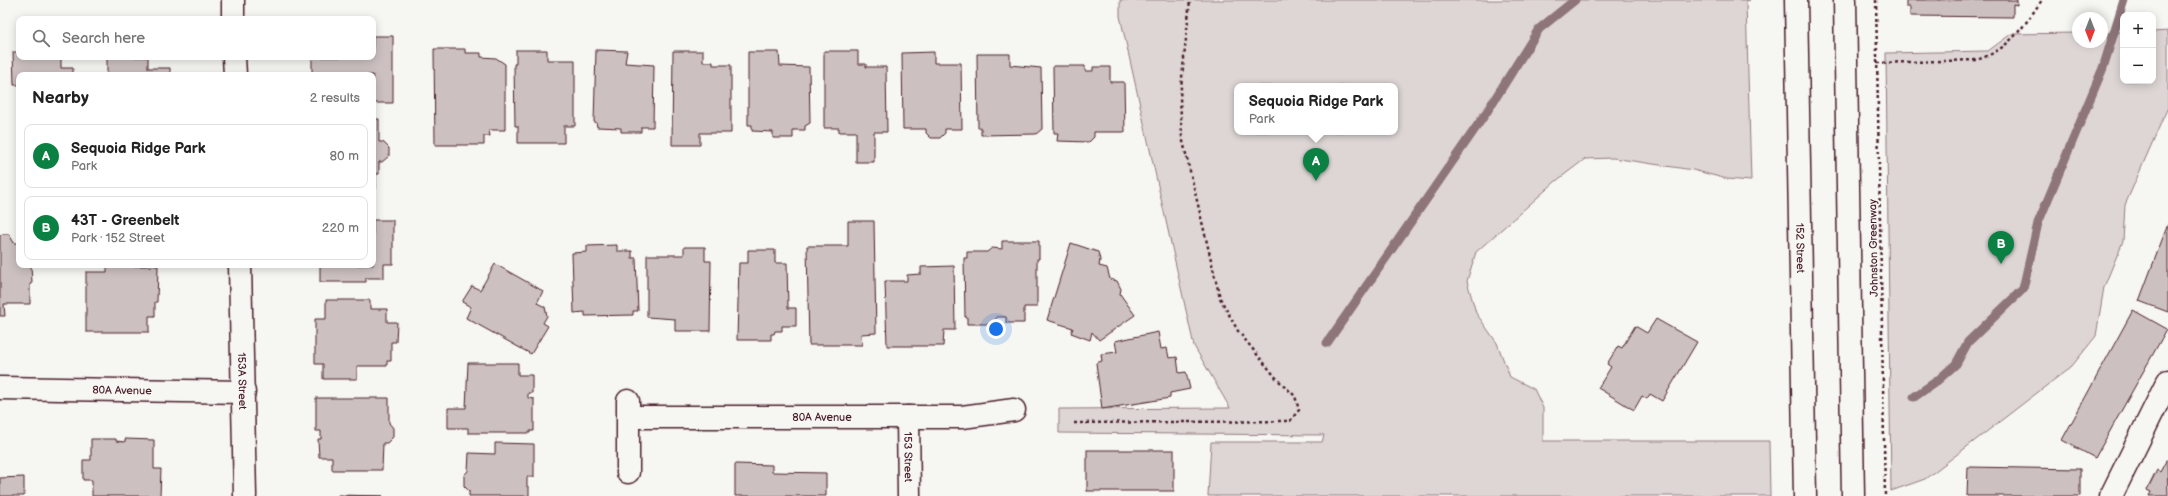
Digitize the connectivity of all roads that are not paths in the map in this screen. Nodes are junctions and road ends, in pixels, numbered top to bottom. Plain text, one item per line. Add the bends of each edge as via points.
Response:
1 (233, 0) edge
2 (1796, 0) edge
3 (1845, 0) edge
4 (233, 16) edge
5 (234, 60) edge
6 (235, 72) edge
7 (240, 268) edge
8 (2168, 382) edge
9 (0, 388) edge
10 (244, 392) junction
11 (1014, 410) dead end
12 (908, 417) junction
13 (628, 472) dead end
14 (245, 496) edge
15 (910, 496) edge
16 (1805, 496) edge
17 (1853, 496) edge
18 (2110, 496) edge

1 - 4 street
2 - 16 street, 152 Street
3 - 17 street
5 - 6 street
7 - 10 street, 153A Street
8 - 18 street
9 - 10 street, 80A Avenue
10 - 14 street, 153A Street
11 - 12 street, 80A Avenue via 962,417
12 - 13 street, 80A Avenue via 628,409
12 - 15 street, 153 Street

